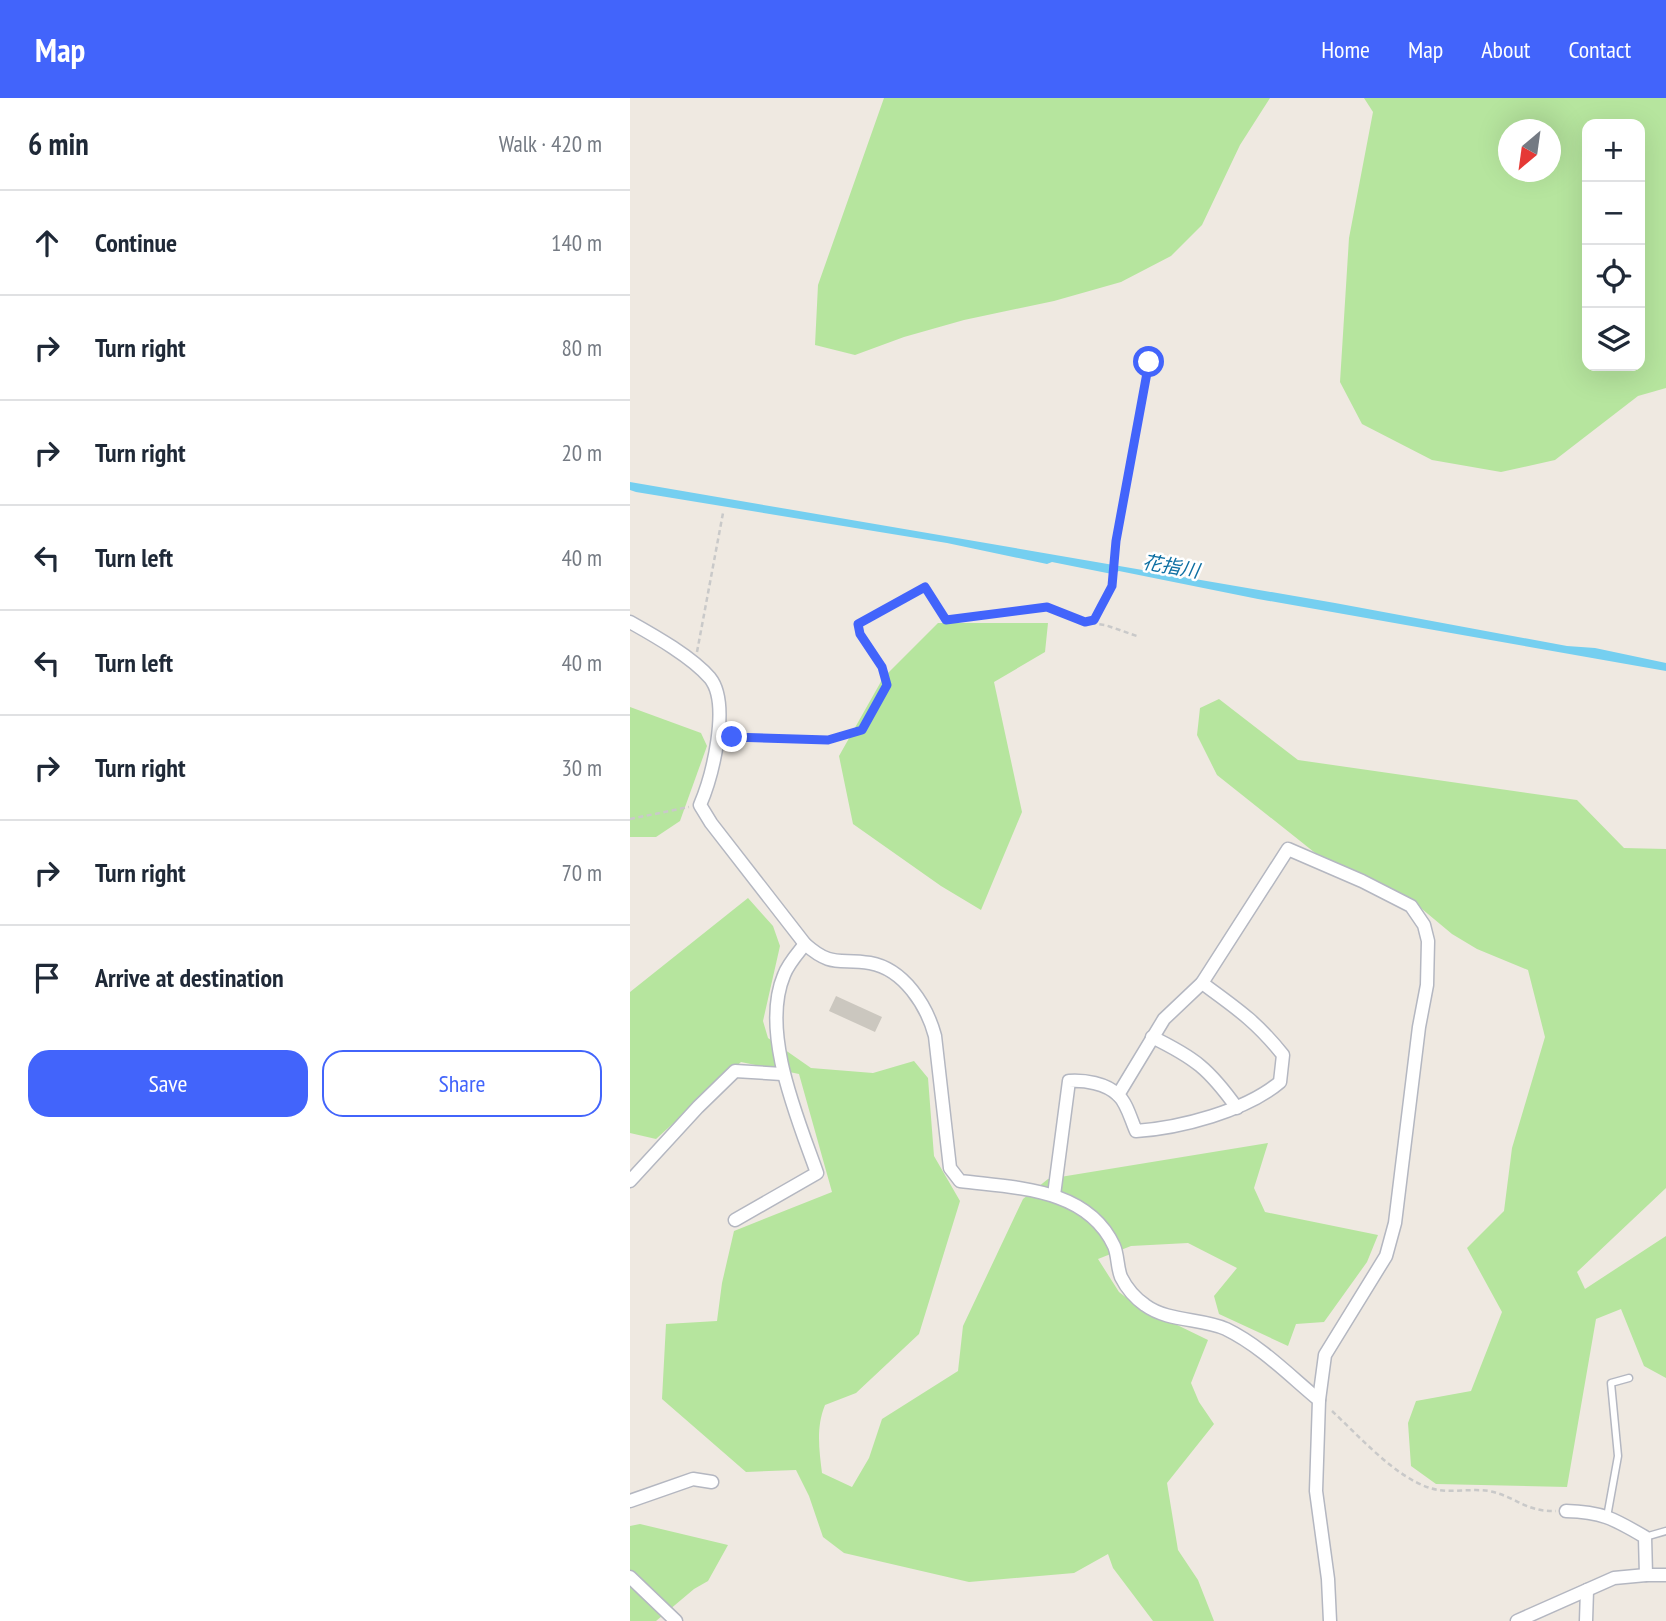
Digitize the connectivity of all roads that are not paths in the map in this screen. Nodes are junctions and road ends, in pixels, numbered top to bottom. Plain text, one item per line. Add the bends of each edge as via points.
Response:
1 (630, 622) edge
2 (805, 944) junction
3 (1202, 983) junction
4 (1152, 1037) junction
5 (782, 1074) junction
6 (1118, 1095) junction
7 (1237, 1108) junction
8 (630, 1181) edge
9 (1054, 1195) junction
10 (736, 1220) dead end
11 (1629, 1378) dead end
12 (1319, 1400) junction
13 (712, 1482) dead end
14 (630, 1501) edge
15 (1566, 1511) road end
16 (1607, 1517) junction
17 (1666, 1531) edge
18 (1645, 1537) junction
19 (1646, 1574) junction
20 (1666, 1575) edge
21 (630, 1577) edge
22 (1587, 1590) junction
23 (676, 1621) edge
24 (1330, 1621) edge
25 (1517, 1621) edge
26 (1586, 1621) edge

1 - 2 street via 665,642 716,687 718,734 712,777 700,805
2 - 5 street via 784,974 777,1009
2 - 9 street via 818,956 838,962 884,967 920,1001 935,1036 950,1168 960,1181
3 - 4 street
3 - 7 street via 1242,1010 1283,1055 1280,1082
3 - 12 street via 1288,849 1411,906 1424,925 1427,985 1395,1223 1386,1256 1325,1355
4 - 6 street
4 - 7 street via 1187,1054 1215,1077
5 - 8 street via 736,1071
5 - 10 street via 817,1173
6 - 7 street via 1136,1131 1163,1129
6 - 9 street via 1099,1084 1069,1081
9 - 12 street via 1083,1210 1103,1228 1114,1247 1121,1276 1146,1307 1224,1328 1246,1340
11 - 16 lane via 1611,1383 1618,1455
12 - 24 street via 1316,1491
13 - 14 street via 693,1479
15 - 16 street
16 - 18 street
17 - 18 lane
18 - 19 street
19 - 20 street
19 - 22 street via 1614,1578
21 - 23 street
22 - 25 street
22 - 26 street

